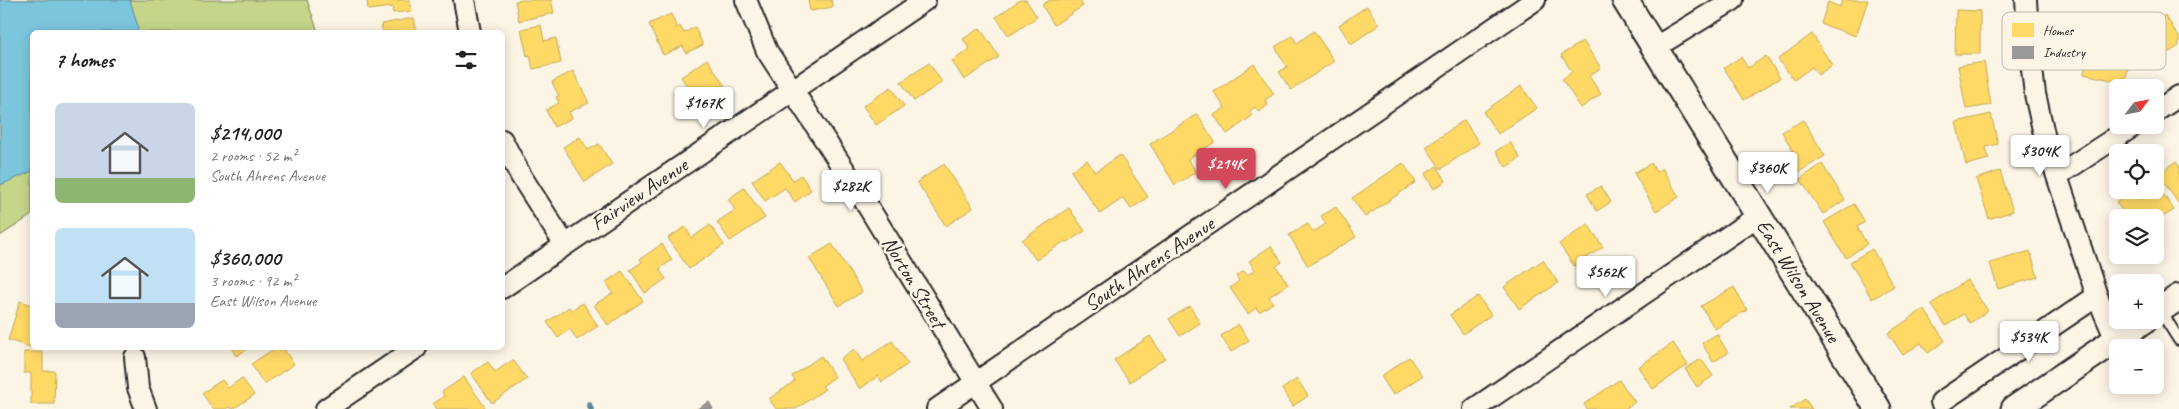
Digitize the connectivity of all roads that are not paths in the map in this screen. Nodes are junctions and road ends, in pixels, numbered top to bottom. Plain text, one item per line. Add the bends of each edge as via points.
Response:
1 (464, 0) edge
2 (746, 0) edge
3 (925, 0) edge
4 (1535, 0) edge
5 (1625, 0) edge
6 (1733, 0) edge
7 (470, 30) edge
8 (1654, 48) junction
9 (2032, 70) edge
10 (792, 90) junction
11 (2179, 96) edge
12 (2164, 106) edge
13 (2121, 134) edge
14 (505, 146) edge
15 (2058, 176) junction
16 (1758, 216) junction
17 (565, 245) junction
18 (505, 286) edge
19 (2097, 296) junction
20 (2164, 316) edge
21 (2132, 329) edge
22 (2116, 339) edge
23 (2117, 339) edge
24 (2179, 340) edge
25 (2109, 345) edge
26 (413, 350) edge
27 (135, 357) dead end
28 (976, 382) junction
29 (1941, 402) dead end
30 (146, 409) edge
31 (326, 409) edge
32 (937, 409) edge
33 (992, 409) edge
34 (1474, 409) edge
35 (1878, 409) edge
36 (2014, 409) edge

1 - 7 street
2 - 10 street, Norton Street via 767,51
3 - 10 street, Fairview Avenue
4 - 28 street, South Ahrens Avenue
5 - 8 street, East Wilson Avenue
6 - 8 street
8 - 16 street, East Wilson Avenue
9 - 15 street via 2046,143
10 - 17 street, Fairview Avenue
10 - 28 street, Norton Street
11 - 12 street
13 - 15 street
14 - 17 street
15 - 19 street
16 - 34 street
16 - 35 street, East Wilson Avenue
17 - 18 street, Fairview Avenue
19 - 22 street
19 - 29 street
20 - 24 lane
21 - 23 street
25 - 36 street
26 - 31 street
27 - 30 street via 138,388
28 - 32 street, South Ahrens Avenue
28 - 33 street, Norton Street

